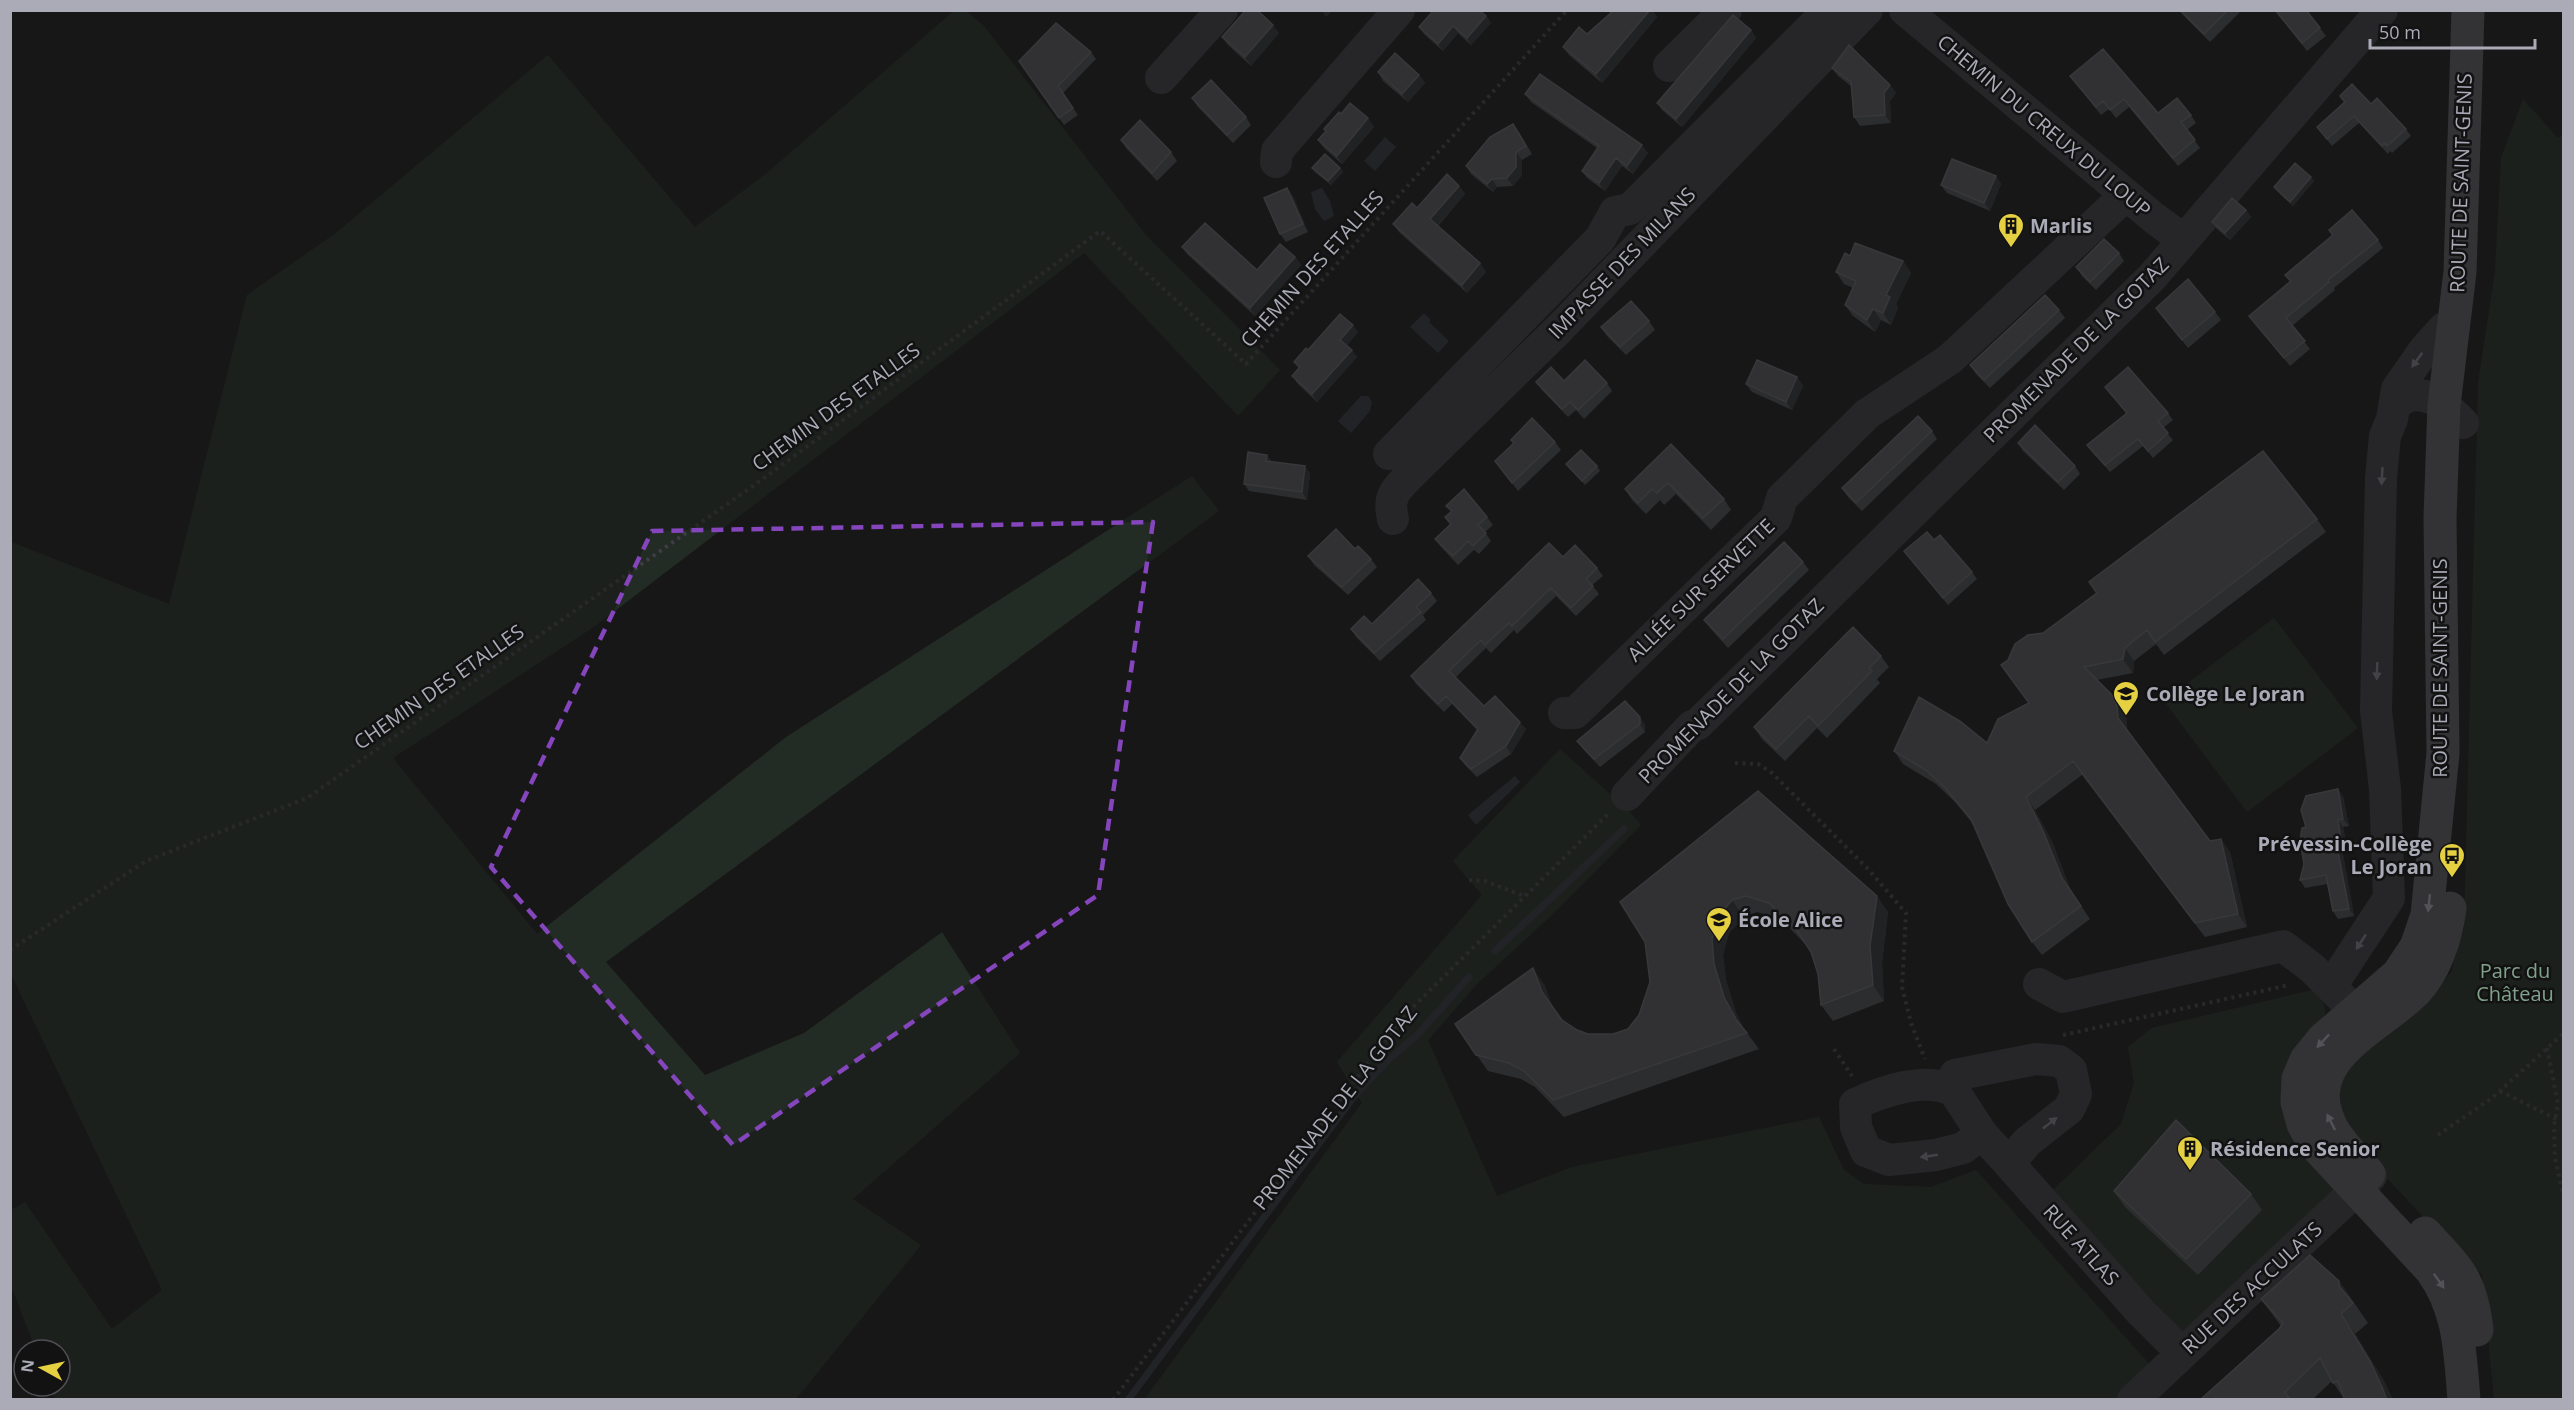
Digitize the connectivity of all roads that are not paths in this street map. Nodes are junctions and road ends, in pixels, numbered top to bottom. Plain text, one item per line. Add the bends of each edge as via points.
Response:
1 (1222, 10) edge
2 (1399, 10) edge
3 (1726, 10) edge
4 (1829, 10) edge
5 (1867, 10) edge
6 (1905, 10) edge
7 (2382, 10) edge
8 (2468, 10) edge
9 (2488, 10) edge
10 (1669, 66) dead end
11 (1161, 78) dead end
12 (1276, 162) dead end
13 (2126, 195) junction
14 (2184, 240) junction
15 (2452, 325) junction
16 (2395, 405) junction
17 (2453, 414) junction
18 (1389, 454) dead end
19 (1393, 519) dead end
20 (1564, 713) dead end
21 (1627, 795) road end
22 (2039, 984) dead end
23 (2332, 985) junction
24 (2360, 1021) junction
25 (1954, 1091) junction
26 (1982, 1134) junction
27 (2009, 1164) junction
28 (2363, 1183) junction
29 (2182, 1353) junction
30 (2133, 1400) edge
31 (2464, 1400) edge
32 (2484, 1400) edge

1 - 11 street
2 - 12 street via 1277,151
3 - 10 street
4 - 18 street via 1630,209 1615,212 1600,239
5 - 19 street, IMPASSE DES MILANS via 1558,330 1406,479 1389,504
6 - 13 street, CHEMIN DU CREUX DU LOUP
7 - 14 street, PROMENADE DE LA GOTAZ
8 - 15 main road, ROUTE DE SAINT-GENIS via 2460,261
9 - 17 main road, ROUTE DE SAINT-GENIS via 2479,264 2464,383
13 - 14 street, CHEMIN DU CREUX DU LOUP
13 - 20 street, ALLÉE SUR SERVETTE via 1950,359 1867,414 1782,498 1776,518 1575,713
14 - 21 street, PROMENADE DE LA GOTAZ via 2152,277 1692,726
15 -> 16 street via 2444,328 2409,370 2397,389
15 - 17 main road, ROUTE DE SAINT-GENIS
16 - 17 street via 2403,398 2421,395
16 -> 23 street via 2385,436 2381,478 2376,711 2385,789 2388,898
17 - 24 main road, ROUTE DE SAINT-GENIS via 2440,518 2443,753 2427,915 2408,963
22 - 23 street via 2063,996 2283,946
23 - 24 street
24 - 28 main road, ROUTE DE SAINT-GENIS via 2323,1039 2306,1060 2298,1079 2297,1102 2314,1144
25 - 26 street, RUE ATLAS
26 -> 25 street via 1963,1148 1936,1155 1889,1160 1866,1151 1856,1127 1856,1104 1880,1093 1925,1085 1940,1084
27 -> 25 street via 2027,1142 2069,1109 2076,1094 2071,1070 2059,1061 2036,1059 1956,1076
26 - 27 street, RUE ATLAS
27 - 29 street, RUE ATLAS
28 - 29 street, RUE DES ACCULATS
28 -> 31 main road, ROUTE DE SAINT-GENIS via 2444,1287 2458,1329
28 - 32 main road, ROUTE DE SAINT-GENIS via 2459,1268 2475,1308
29 - 30 street, RUE DES ACCULATS

